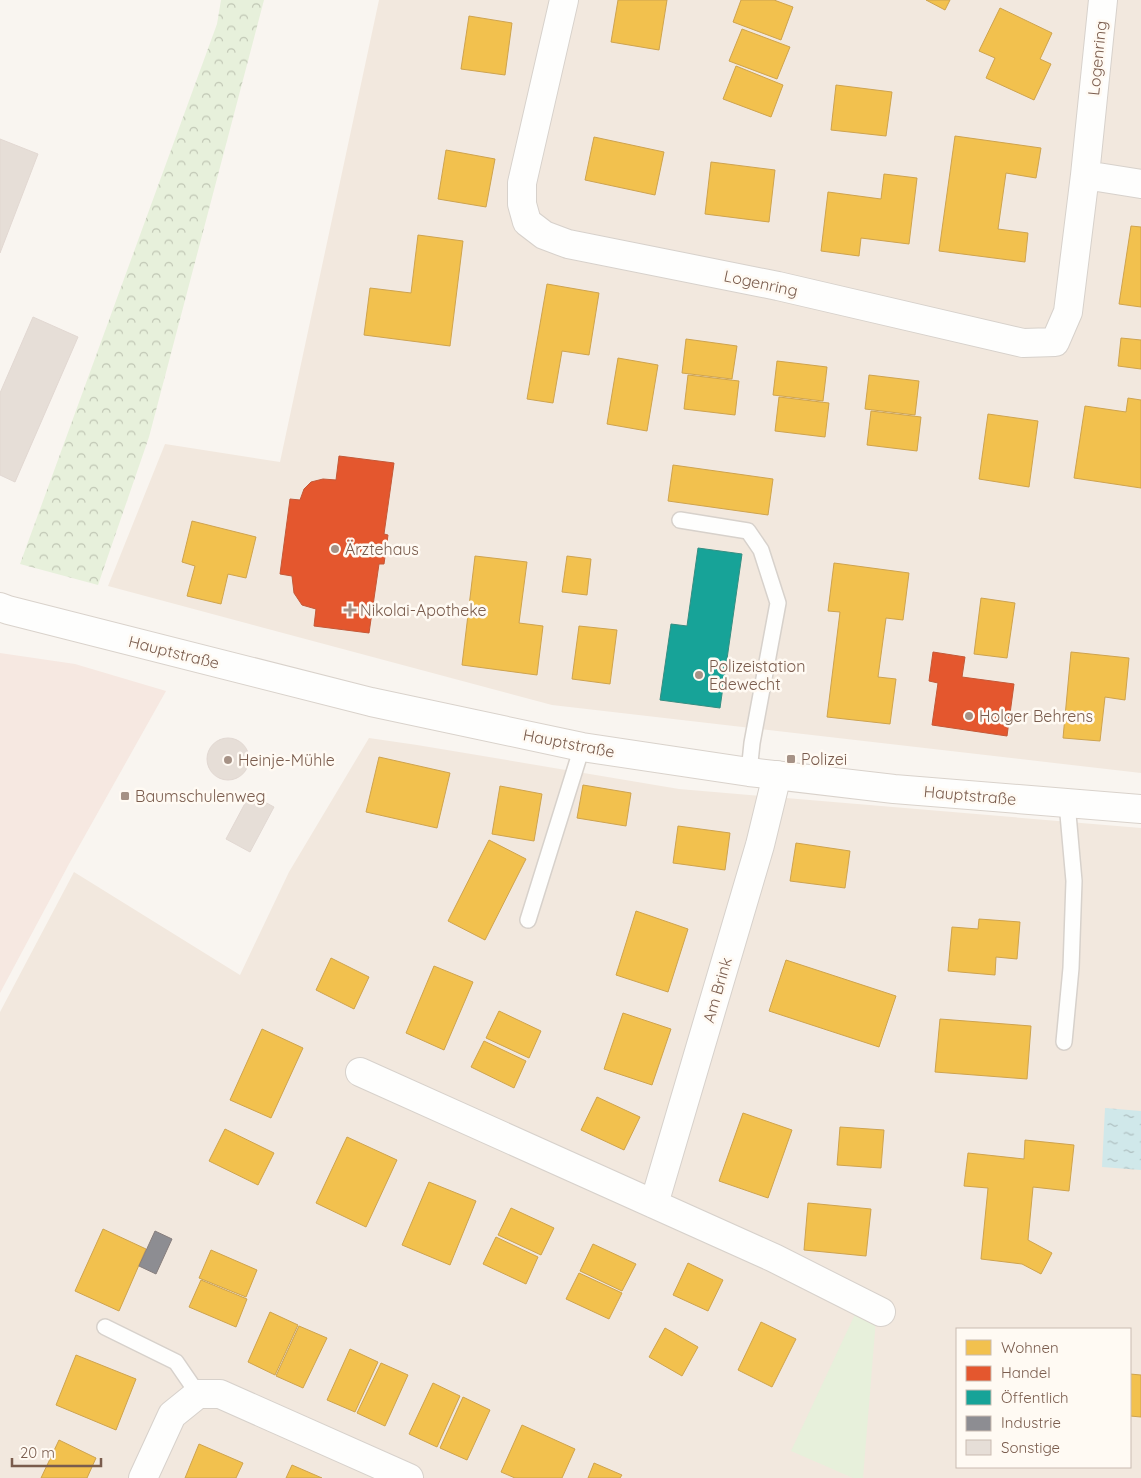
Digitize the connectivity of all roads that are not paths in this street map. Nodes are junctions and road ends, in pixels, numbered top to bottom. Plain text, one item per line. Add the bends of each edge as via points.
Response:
1 (564, 0) edge
2 (1102, 0) edge
3 (1085, 175) junction
4 (1141, 184) edge
5 (680, 520) dead end
6 (3, 609) edge
7 (582, 747) junction
8 (749, 772) junction
9 (777, 775) junction
10 (1067, 803) junction
11 (1141, 809) edge
12 (528, 920) dead end
13 (1064, 1042) dead end
14 (360, 1072) dead end
15 (654, 1204) junction
16 (881, 1312) dead end
17 (105, 1327) dead end
18 (198, 1394) junction
19 (143, 1478) edge
20 (409, 1478) edge

1 - 3 street, Logenring via 522,184 526,222 544,236 568,244 778,286 1023,342 1056,342 1068,312
2 - 3 street, Logenring
3 - 4 street
5 - 8 lane via 748,531 761,550 778,603
6 - 7 street, Hauptstraße via 371,702
7 - 8 street, Hauptstraße
7 - 12 lane
8 - 9 street, Hauptstraße
9 - 10 street, Hauptstraße via 894,789
9 - 15 street, Am Brink via 760,845
10 - 11 street, Hauptstraße
10 - 13 lane via 1074,881
14 - 15 street
15 - 16 street via 774,1258
17 - 18 lane via 176,1362
18 - 19 street via 172,1415
18 - 20 street via 220,1394

